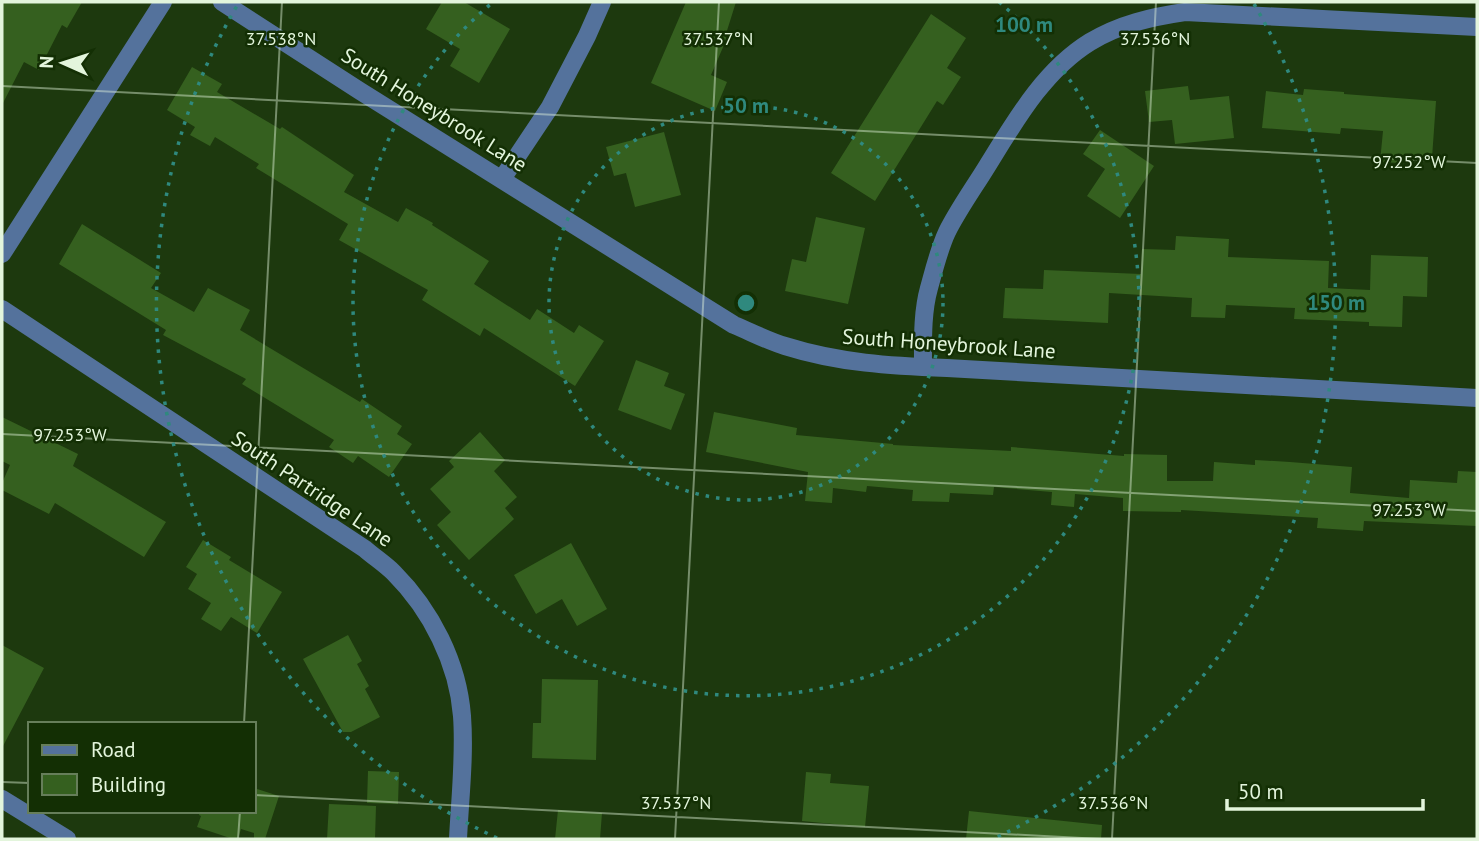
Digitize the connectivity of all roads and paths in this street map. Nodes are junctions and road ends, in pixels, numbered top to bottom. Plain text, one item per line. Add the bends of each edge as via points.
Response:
1 (163, 2) edge
2 (222, 2) edge
3 (602, 2) edge
4 (1477, 27) edge
5 (502, 179) junction
6 (2, 254) edge
7 (2, 309) edge
8 (923, 367) junction
9 (1477, 398) edge
10 (2, 799) edge
11 (67, 839) edge
12 (458, 839) edge

1 - 6 street
2 - 5 street, South Honeybrook Lane
3 - 5 street via 550,107
4 - 8 street via 1185,12 1124,25 1089,42 1044,82 954,218 928,290
5 - 8 street, South Honeybrook Lane via 734,325 783,346 828,358
7 - 12 street, South Partridge Lane via 365,549 418,600 434,625 457,683 463,748
8 - 9 street, South Honeybrook Lane
10 - 11 street

